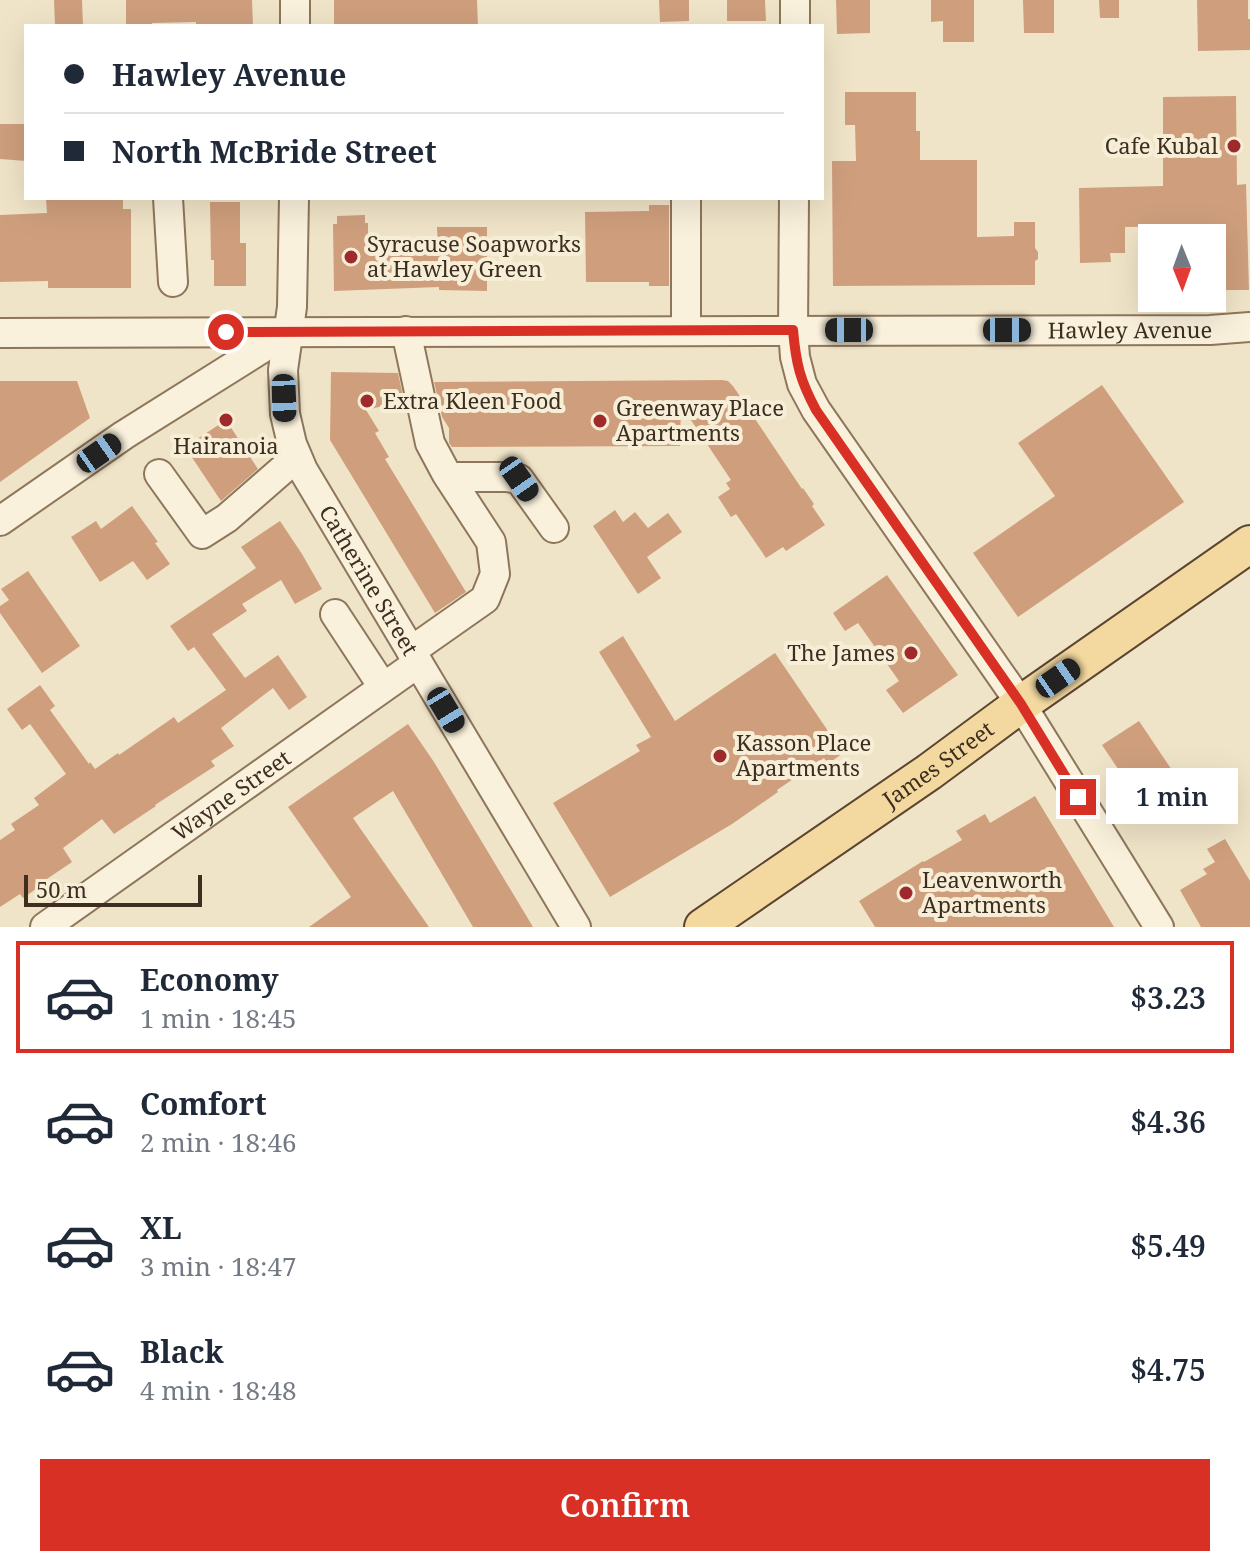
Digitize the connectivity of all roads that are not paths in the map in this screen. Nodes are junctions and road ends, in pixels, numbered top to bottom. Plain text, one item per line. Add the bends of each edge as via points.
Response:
1 (295, 0) edge
2 (795, 0) edge
3 (295, 24) edge
4 (795, 24) edge
5 (168, 200) edge
6 (294, 200) edge
7 (686, 200) edge
8 (794, 200) edge
9 (173, 282) dead end
10 (1250, 327) edge
11 (793, 330) junction
12 (406, 331) junction
13 (686, 331) junction
14 (289, 332) junction
15 (0, 333) edge
16 (297, 457) junction
17 (159, 474) dead end
18 (449, 477) junction
19 (0, 521) edge
20 (554, 528) dead end
21 (1250, 544) edge
22 (335, 614) dead end
23 (415, 657) junction
24 (383, 687) junction
25 (1021, 704) junction
26 (45, 927) edge
27 (576, 927) edge
28 (703, 927) edge
29 (1159, 927) edge

1 - 3 street
2 - 4 street
5 - 9 street
6 - 14 street, Catherine Street
7 - 13 street
8 - 11 street
10 - 11 street, Hawley Avenue
11 - 13 street, Hawley Avenue
11 - 25 street via 802,384 816,410
12 - 13 street, Hawley Avenue
12 - 14 street, Hawley Avenue
12 - 18 street, Wayne Street via 430,443
14 - 15 street, Hawley Avenue
14 - 16 street, Catherine Street via 283,370 285,414
14 - 19 street via 124,435
16 - 17 street via 202,534
16 - 23 street, Catherine Street
18 - 20 street via 519,479
18 - 23 street, Wayne Street via 491,542 495,574 485,599
21 - 25 main road, James Street
22 - 24 street
23 - 24 street, Wayne Street
23 - 27 street, Catherine Street
24 - 26 street, Wayne Street
25 - 28 main road, James Street
25 - 29 street

